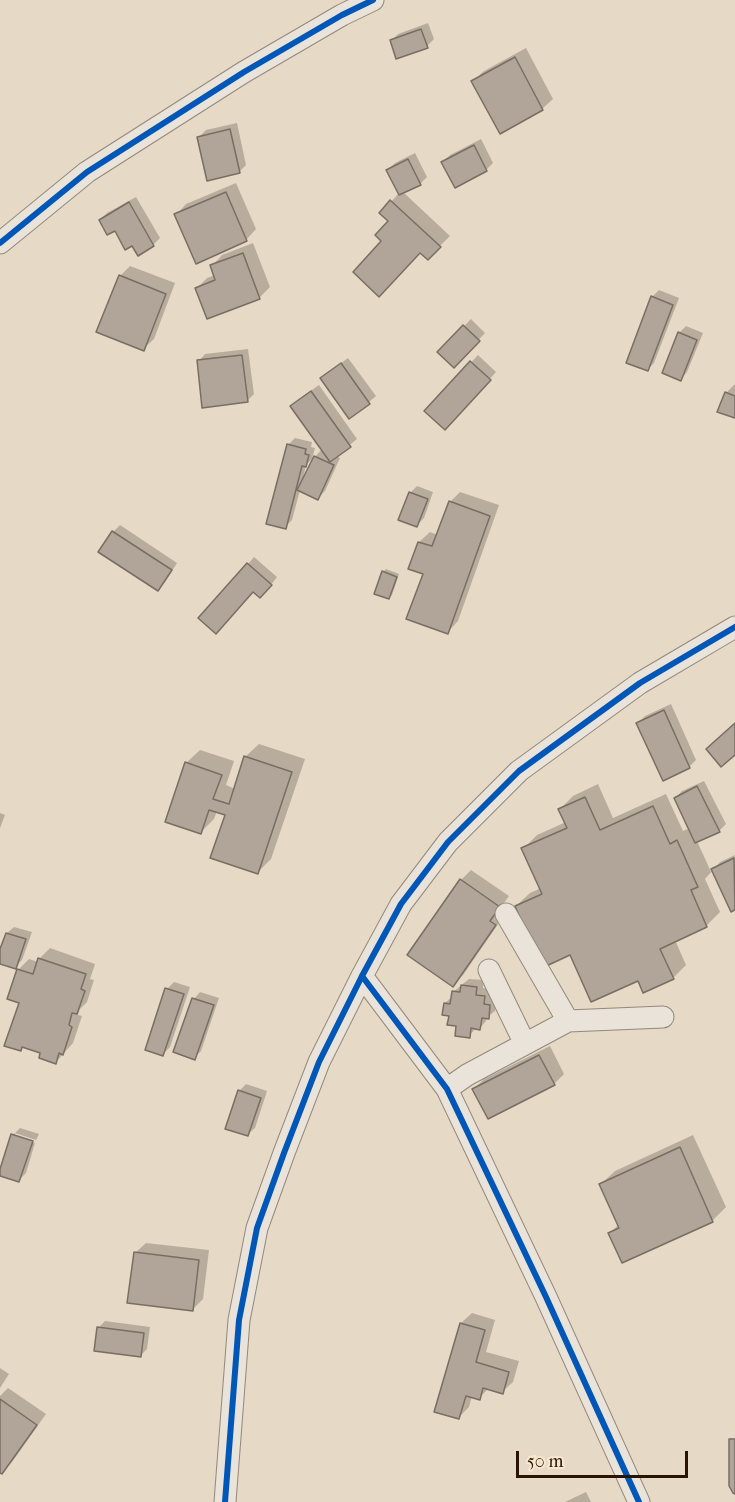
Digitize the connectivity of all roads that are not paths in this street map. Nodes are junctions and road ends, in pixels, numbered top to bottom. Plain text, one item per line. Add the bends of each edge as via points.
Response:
1 (373, 0) edge
2 (0, 243) edge
3 (735, 627) edge
4 (506, 914) dead end
5 (489, 970) dead end
6 (362, 976) junction
7 (663, 1017) dead end
8 (568, 1021) junction
9 (525, 1044) junction
10 (447, 1089) junction
11 (225, 1502) edge
12 (639, 1502) edge

1 - 2 street via 244,72 87,172
3 - 6 street via 640,683 519,771 447,842 401,904
4 - 8 street
5 - 9 street
6 - 10 street
6 - 11 street via 320,1062 257,1228 239,1320
7 - 8 street
8 - 9 street
9 - 10 street
10 - 12 street

